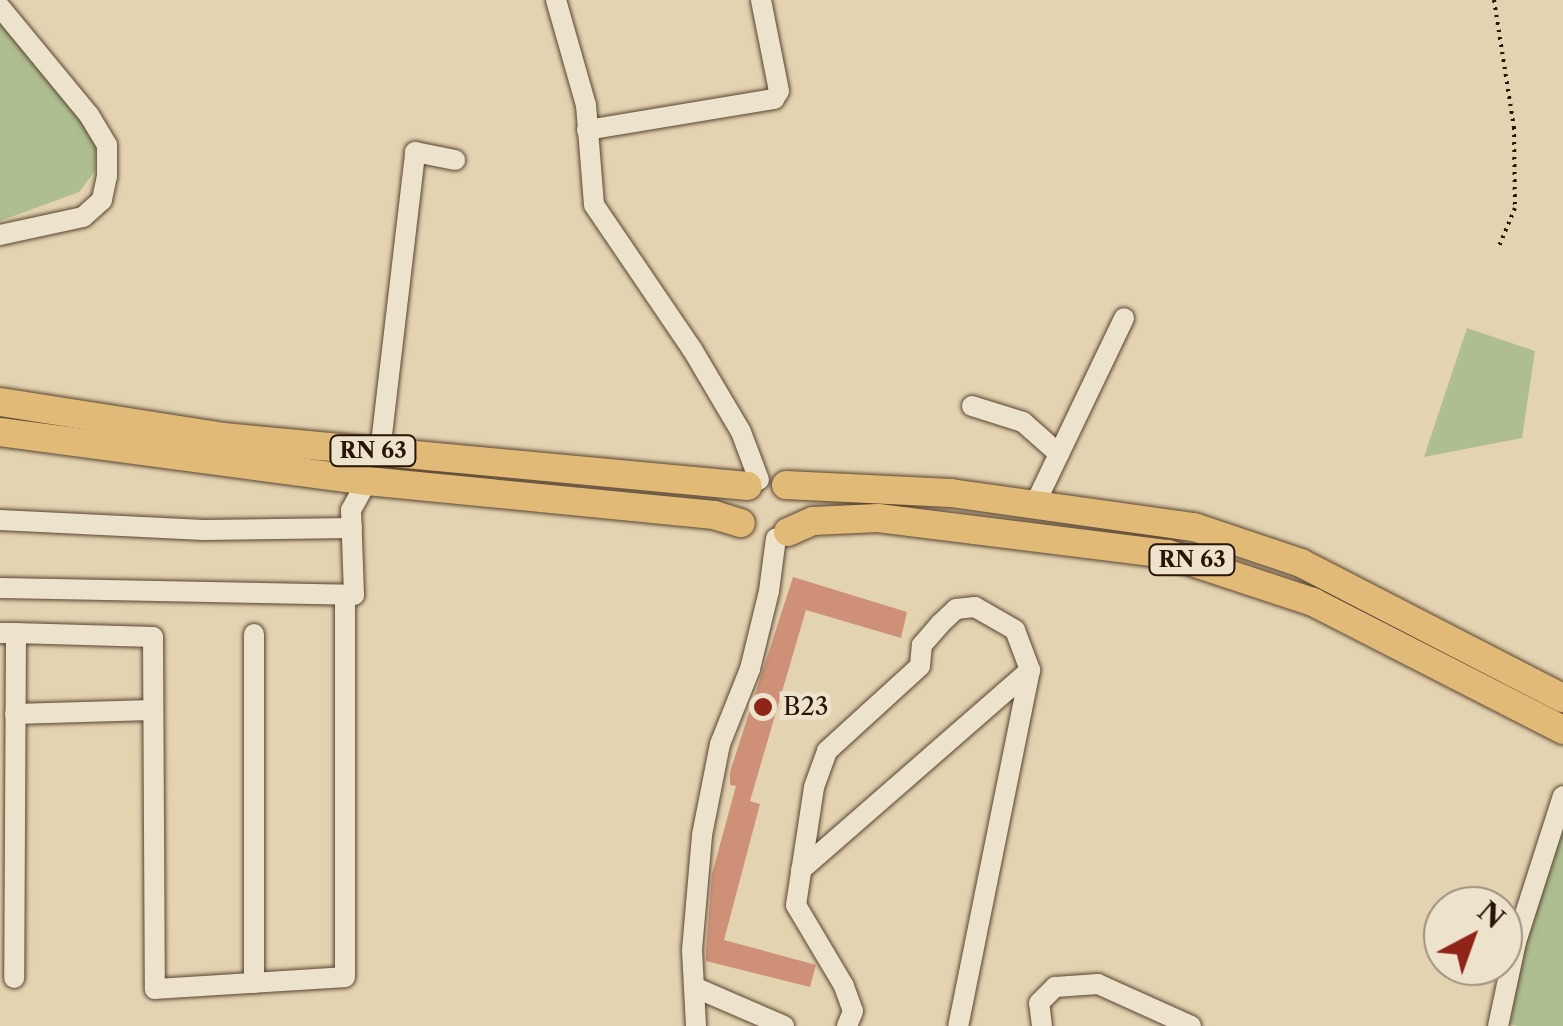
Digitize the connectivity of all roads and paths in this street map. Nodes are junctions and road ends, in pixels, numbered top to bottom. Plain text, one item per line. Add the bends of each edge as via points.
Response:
1 (556, 0) edge
2 (760, 0) edge
3 (1494, 0) edge
4 (0, 7) edge
5 (588, 130) junction
6 (456, 160) dead end
7 (0, 234) edge
8 (1498, 246) dead end
9 (1124, 318) dead end
10 (0, 402) edge
11 (972, 406) dead end
12 (0, 432) edge
13 (380, 452) junction
14 (1059, 454) junction
15 (367, 481) junction
16 (764, 484) junction
17 (1036, 504) junction
18 (0, 520) edge
19 (741, 523) junction
20 (352, 528) junction
21 (782, 535) junction
22 (0, 588) edge
23 (345, 595) junction
24 (8, 633) edge
25 (254, 634) dead end
26 (1030, 670) junction
27 (1563, 698) edge
28 (151, 710) junction
29 (15, 714) junction
30 (1563, 730) edge
31 (1563, 796) edge
32 (802, 870) junction
33 (14, 978) dead end
34 (254, 982) junction
35 (694, 987) junction
36 (697, 1021) edge
37 (676, 1026) edge
38 (784, 1026) edge
39 (847, 1026) edge
40 (958, 1026) edge
41 (1042, 1026) edge
42 (1190, 1026) edge
43 (1498, 1026) edge

1 - 5 street
2 - 5 street via 779,90 774,99
3 - 8 path via 1514,127 1515,208
4 - 7 street via 62,76 108,145 102,200 83,217
5 - 16 street via 594,205 732,415
6 - 13 street via 415,152
9 - 14 street
10 - 13 highway, RN 63 via 223,437
11 - 14 street via 1022,422
12 - 15 highway, RN 63
13 - 16 highway, RN 63
14 - 17 street
15 - 19 highway, RN 63
15 - 20 street via 351,510
16 - 17 highway, RN 63
16 - 19 highway via 737,510
16 - 21 highway via 798,508
17 - 27 highway, RN 63 via 1251,542
18 - 20 street via 204,530
19 - 21 highway, RN 63 via 762,539
20 - 23 street via 354,595
21 - 30 highway, RN 63 via 824,519 878,518 1168,554 1313,602
21 - 35 street via 720,744 702,835
22 - 23 street
23 - 34 street via 345,978
24 - 28 street via 153,637
24 - 29 street
25 - 34 street
26 - 32 street
26 - 32 street via 1014,630 975,607 956,609 922,645 920,666 827,751 814,787
26 - 40 street
28 - 29 street
28 - 34 street via 155,989
29 - 33 street
31 - 43 street via 1516,942
32 - 39 street via 796,905 844,986 853,1010
35 - 36 street
35 - 38 street
36 - 37 street
41 - 42 street via 1040,1003 1055,986 1098,984

